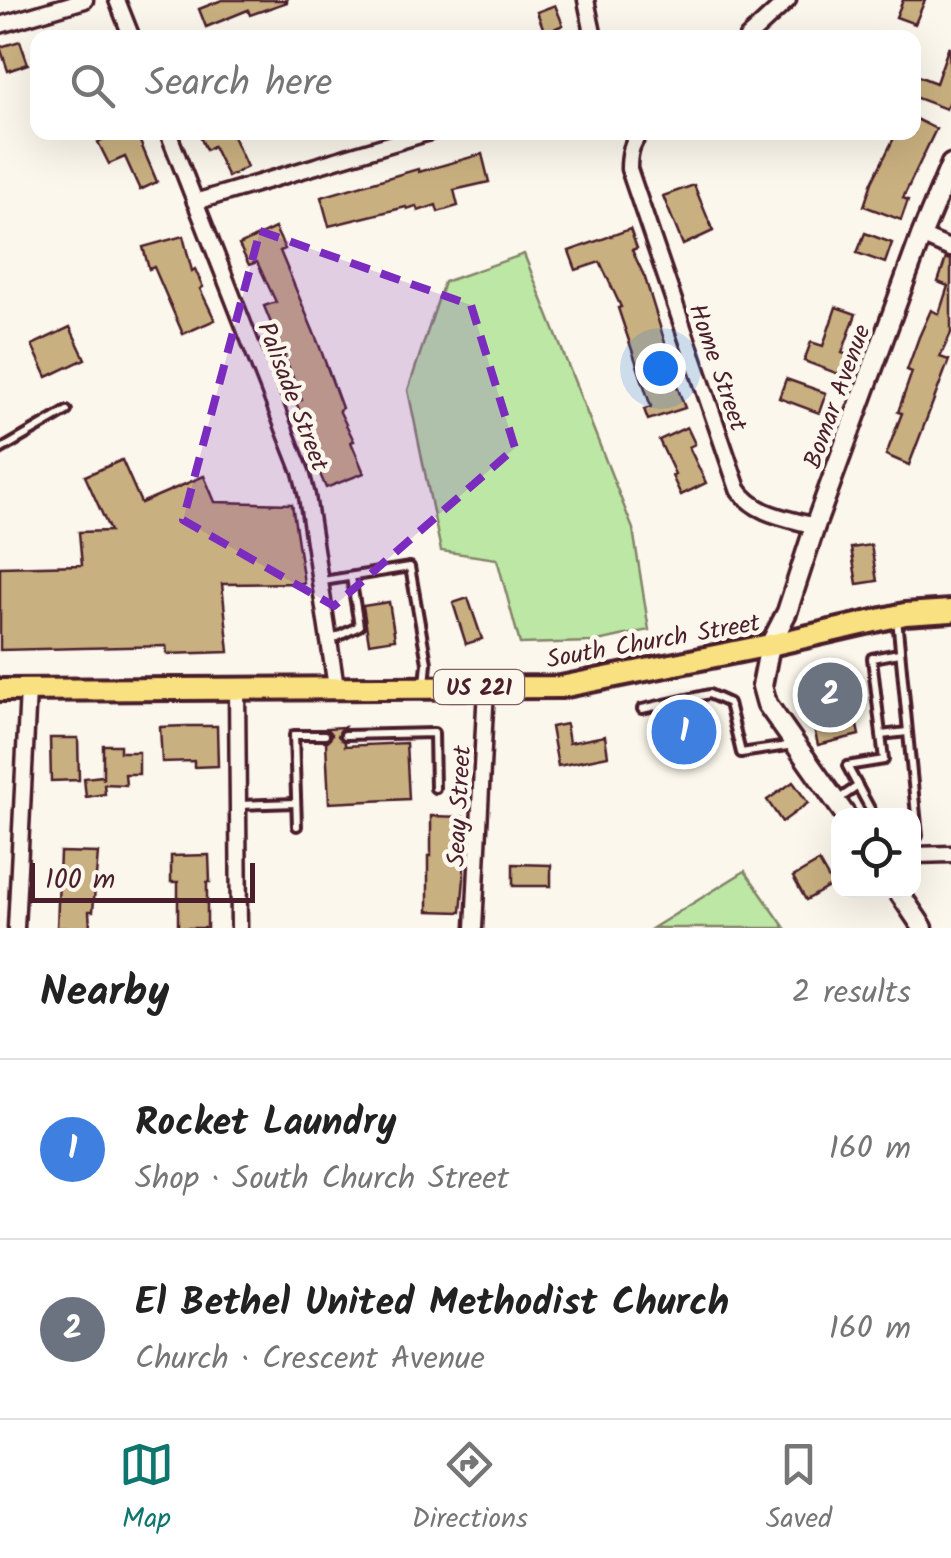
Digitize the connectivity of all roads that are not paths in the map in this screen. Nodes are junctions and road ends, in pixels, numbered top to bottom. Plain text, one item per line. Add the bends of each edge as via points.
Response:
1 (117, 0) edge
2 (586, 0) edge
3 (788, 0) edge
4 (80, 1) edge
5 (0, 25) edge
6 (129, 30) edge
7 (592, 30) edge
8 (756, 30) edge
9 (171, 140) edge
10 (403, 140) edge
11 (635, 140) edge
12 (951, 164) edge
13 (195, 202) junction
14 (920, 236) junction
15 (951, 249) edge
16 (67, 411) dead end
17 (0, 450) edge
18 (815, 526) junction
19 (352, 576) junction
20 (320, 582) junction
21 (951, 611) edge
22 (897, 616) junction
23 (329, 642) junction
24 (770, 645) junction
25 (899, 653) junction
26 (486, 686) junction
27 (336, 687) junction
28 (425, 687) junction
29 (238, 689) junction
30 (0, 690) edge
31 (28, 690) junction
32 (642, 709) dead end
33 (907, 732) junction
34 (325, 735) dead end
35 (344, 735) dead end
36 (882, 735) junction
37 (795, 745) junction
38 (858, 786) junction
39 (436, 788) dead end
40 (296, 803) junction
41 (238, 805) junction
42 (840, 808) edge
43 (842, 808) edge
44 (870, 808) edge
45 (915, 808) edge
46 (297, 826) dead end
47 (951, 854) edge
48 (921, 855) edge
49 (903, 898) edge
50 (16, 928) edge
51 (239, 928) edge
52 (474, 928) edge
53 (923, 928) edge

1 - 6 street
2 - 7 street
3 - 8 street
4 - 5 street
9 - 13 street, Palisade Street
10 - 13 street
11 - 18 street, Home Street via 631,175 738,489 762,511
12 - 14 street, Bomar Avenue
13 - 20 street, Palisade Street via 301,472
14 - 15 street
14 - 18 street, Bomar Avenue
16 - 17 lane
18 - 24 street, Bomar Avenue
19 - 20 lane
19 - 23 lane via 359,626
19 - 28 lane via 410,567
20 - 23 street, Palisade Street
21 - 22 main road, South Church Street / US 221
22 - 24 main road, South Church Street / US 221
22 - 25 lane
23 - 27 street, Palisade Street
24 - 26 main road, South Church Street / US 221 via 561,687
24 - 37 street, Bomar Avenue via 762,686
25 - 33 lane
25 - 36 lane via 872,658
26 - 28 main road, South Church Street / US 221
26 - 52 street, Seay Street
27 - 28 main road, South Church Street / US 221
27 - 29 main road, South Church Street / US 221
29 - 31 main road, South Church Street / US 221
29 - 41 street
30 - 31 main road, South Church Street / US 221
31 - 50 street
32 - 37 lane via 709,694 729,703 742,753
33 - 36 lane
33 - 45 lane
34 - 40 lane via 294,736
35 - 39 lane via 434,733
36 - 38 lane via 884,760 847,766
37 - 42 street, Bomar Avenue
38 - 43 lane
38 - 44 lane
40 - 41 lane
40 - 46 lane
41 - 51 street
47 - 48 street
49 - 53 street

